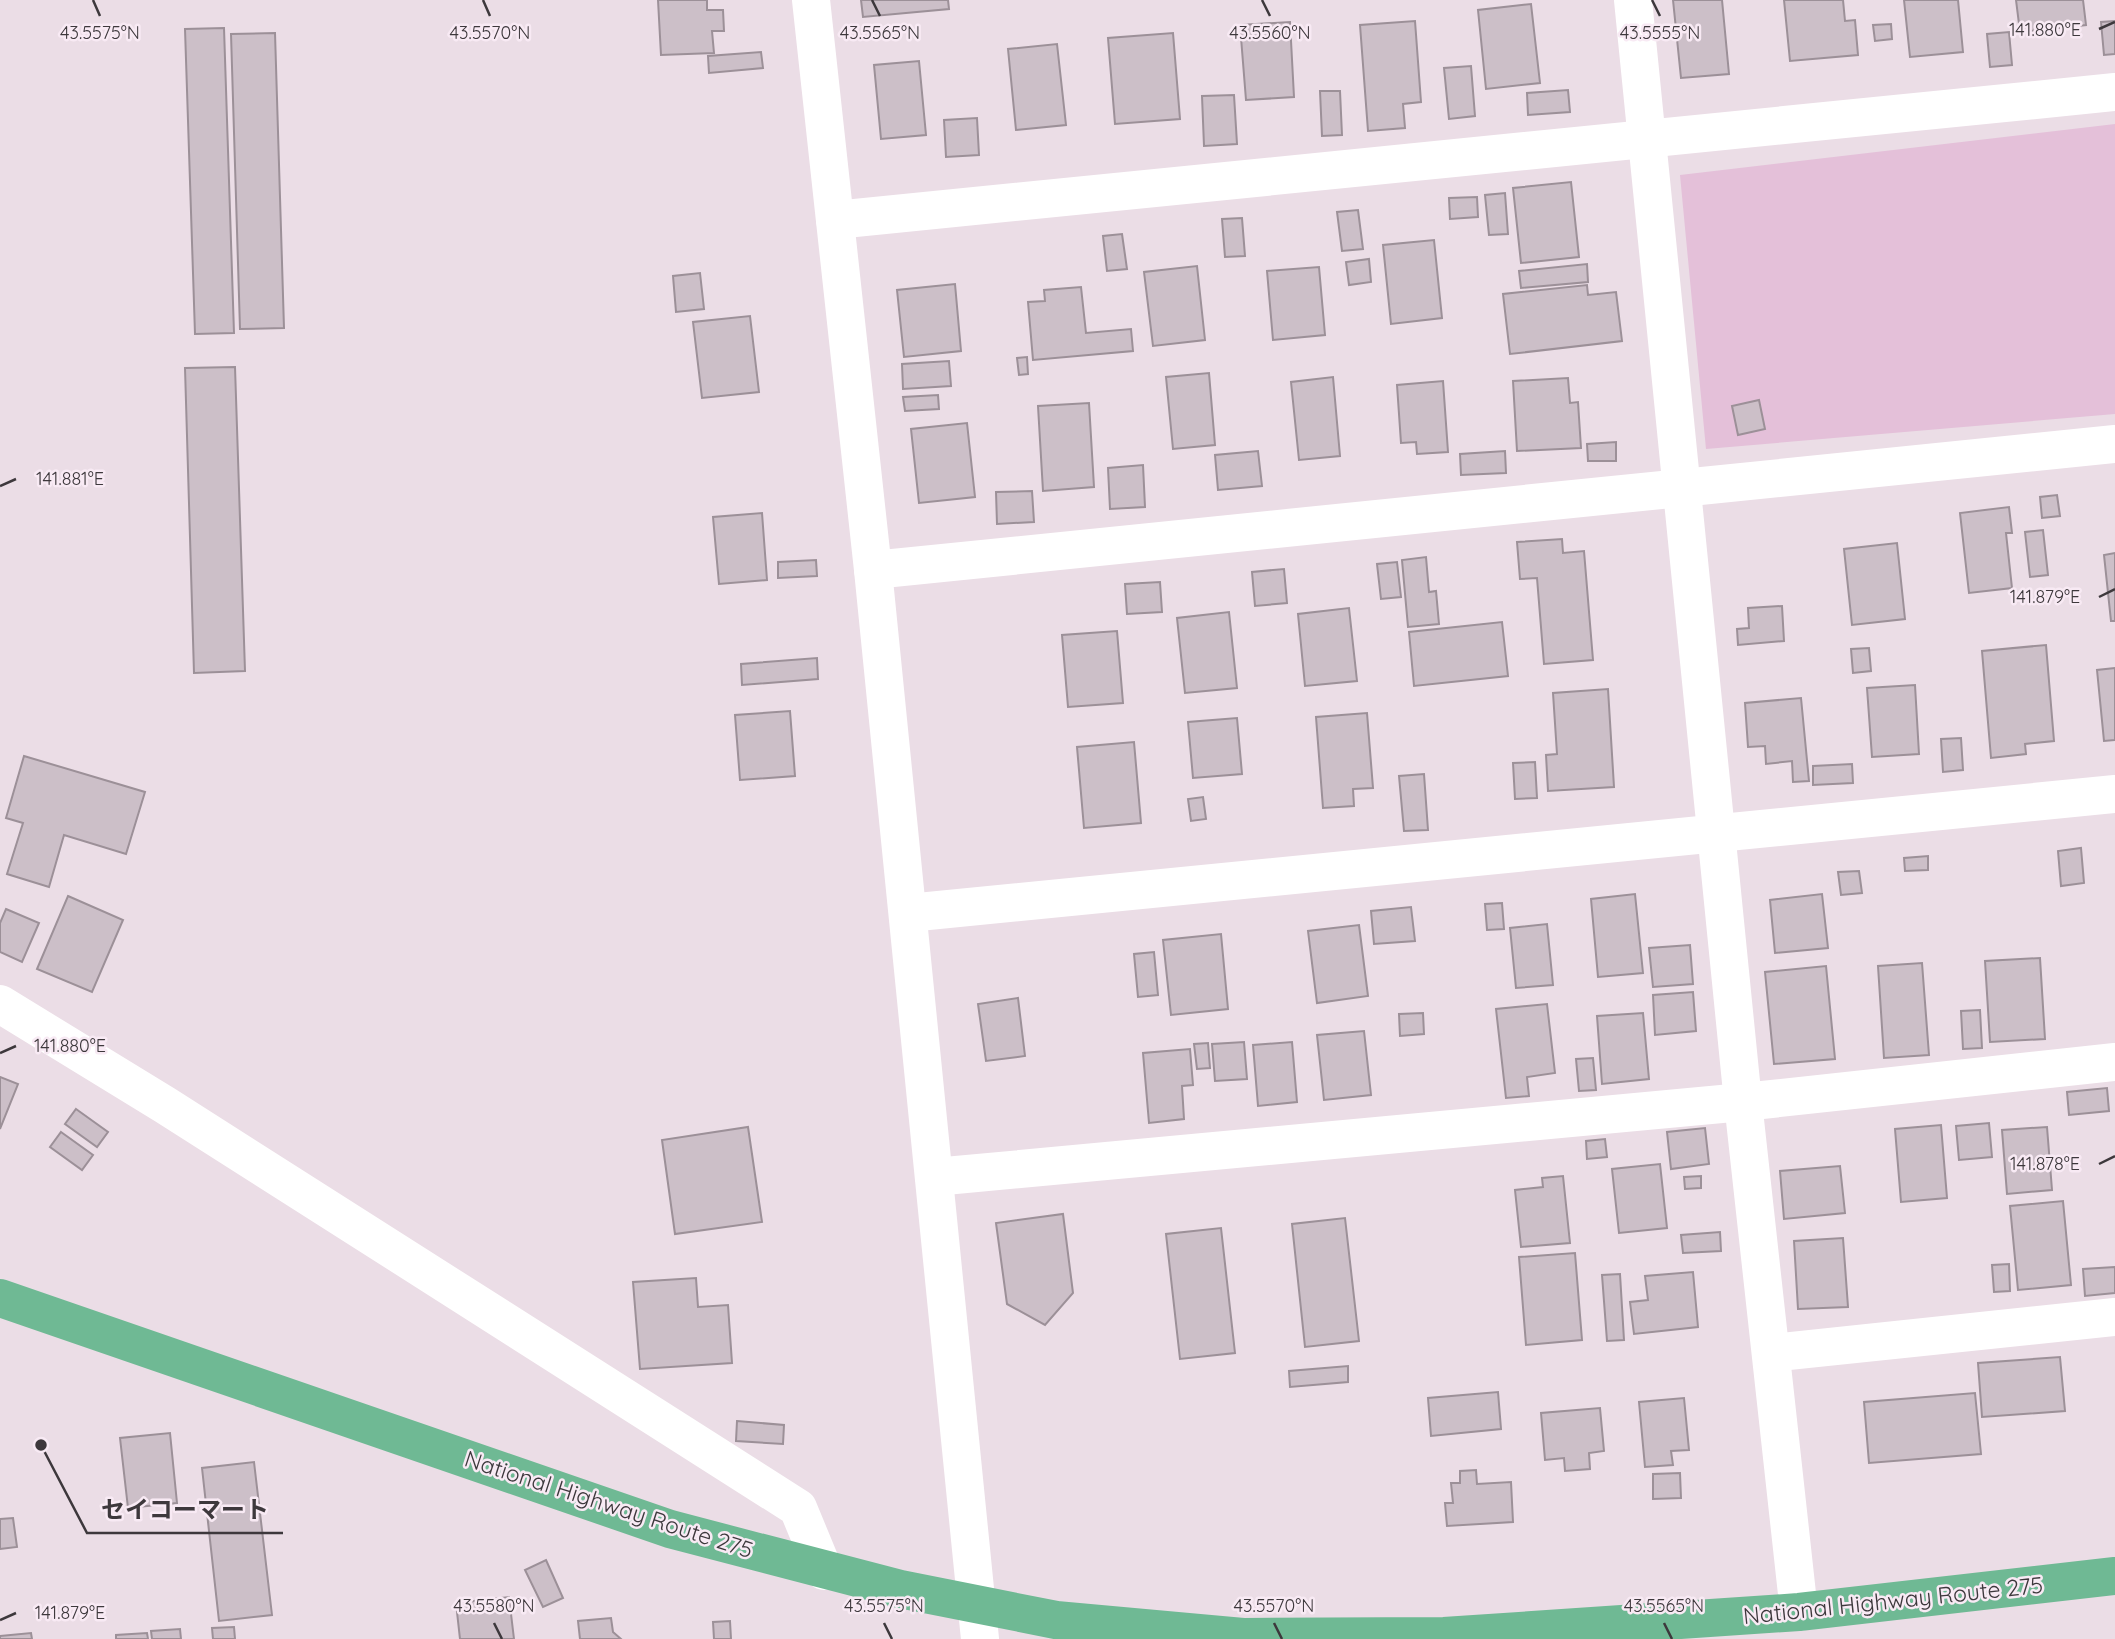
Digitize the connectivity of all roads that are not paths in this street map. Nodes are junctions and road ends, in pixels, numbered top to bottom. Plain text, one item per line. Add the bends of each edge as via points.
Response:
1 (811, 0) edge
2 (1633, 0) edge
3 (2115, 92) edge
4 (1647, 137) junction
5 (835, 220) junction
6 (2115, 444) edge
7 (1684, 488) junction
8 (873, 570) junction
9 (2115, 794) edge
10 (1717, 833) junction
11 (908, 913) junction
12 (0, 1004) edge
13 (2115, 1062) edge
14 (1743, 1102) junction
15 (934, 1177) junction
16 (0, 1298) edge
17 (2115, 1317) edge
18 (1771, 1353) junction
19 (824, 1571) junction
20 (2115, 1576) edge
21 (1799, 1612) junction
22 (978, 1622) edge

1 - 5 street
2 - 4 street
3 - 4 street
4 - 5 street
4 - 7 street
5 - 8 street
6 - 7 street
7 - 8 street
7 - 10 street
8 - 11 street
9 - 10 street
10 - 11 street
10 - 14 street
11 - 15 street
12 - 19 street via 797,1508
13 - 14 street
14 - 15 street
14 - 18 street
15 - 22 street
16 - 19 highway, National Highway Route 275 via 670,1529
17 - 18 street
18 - 21 street
19 - 22 highway, National Highway Route 275
20 - 21 highway, National Highway Route 275
21 - 22 highway, National Highway Route 275 via 1444,1636 1243,1637 1056,1620

